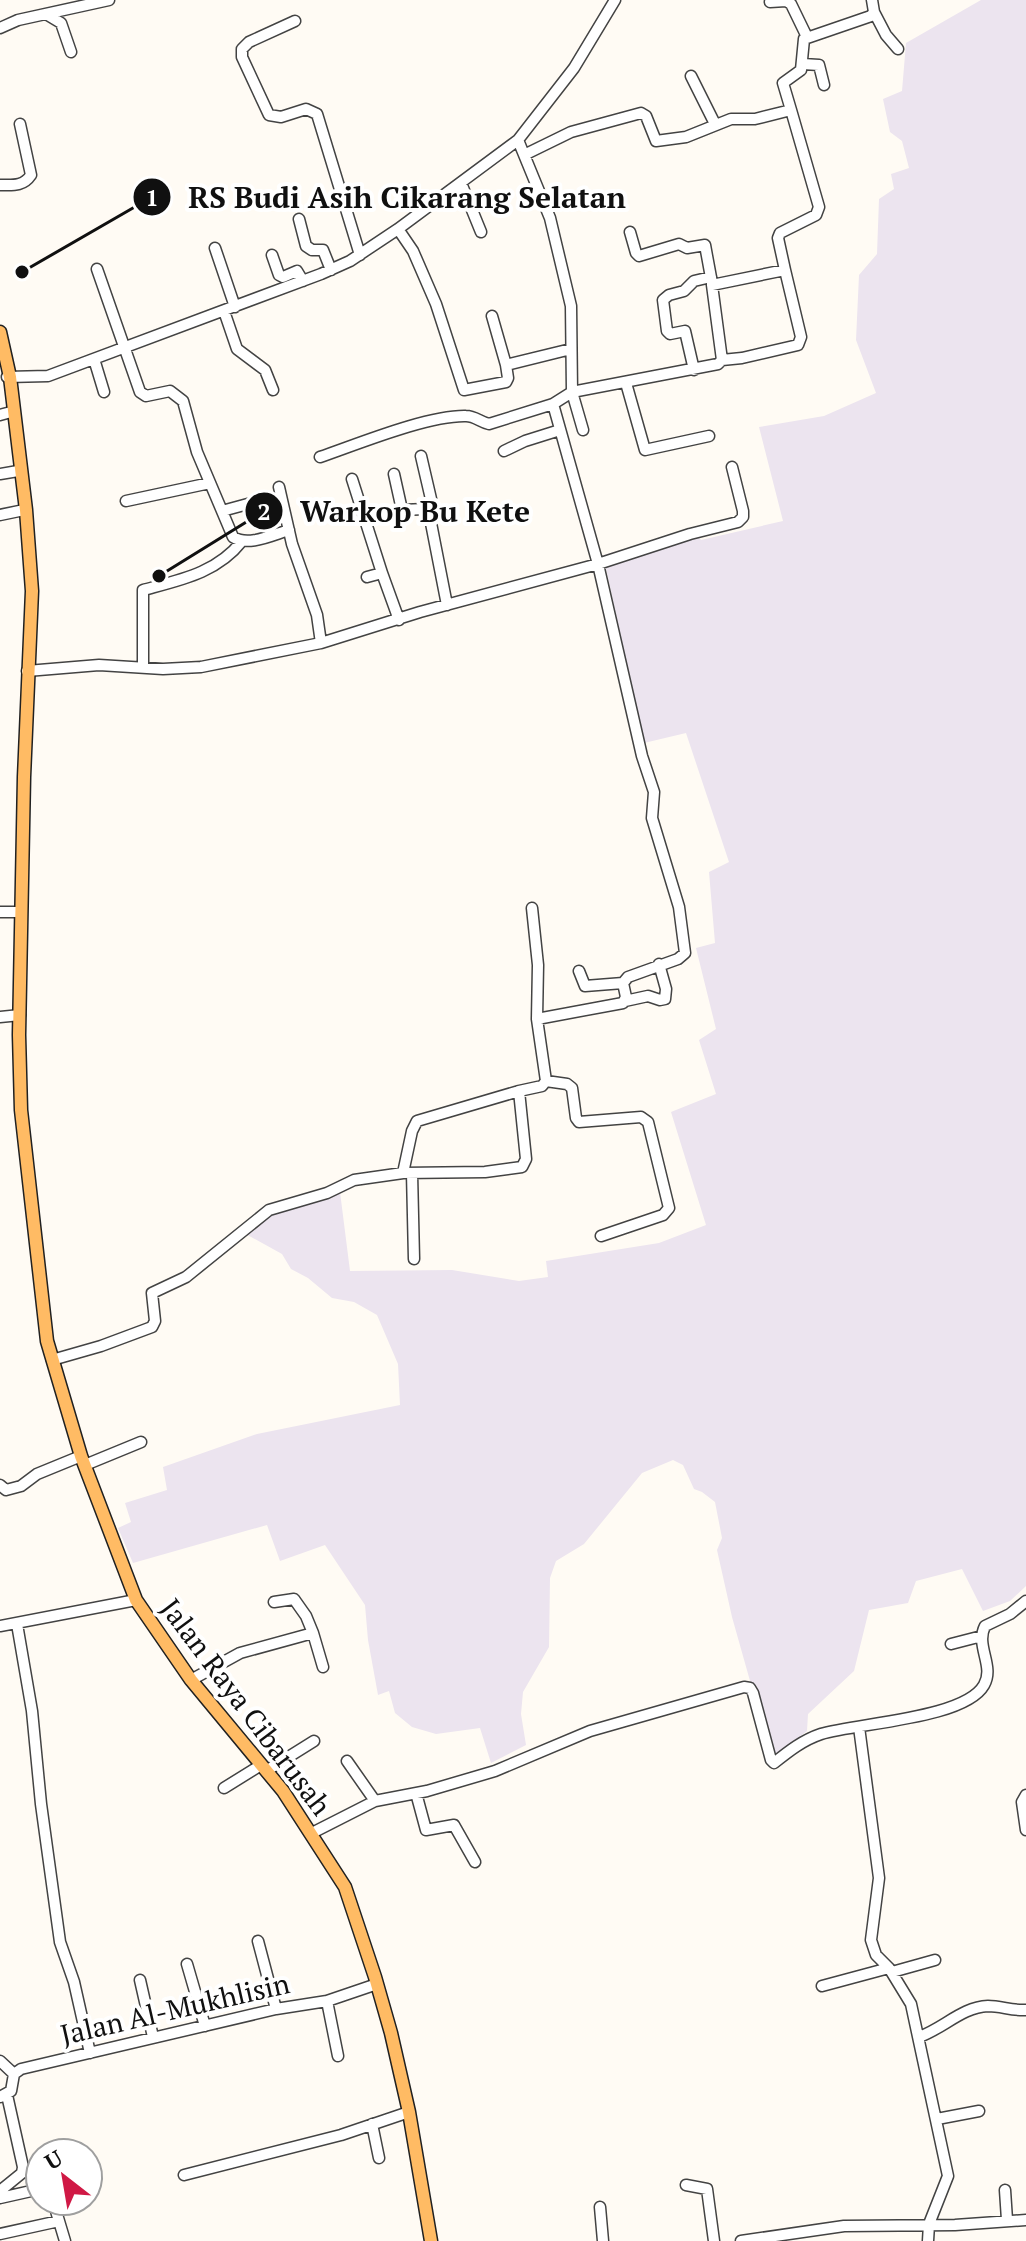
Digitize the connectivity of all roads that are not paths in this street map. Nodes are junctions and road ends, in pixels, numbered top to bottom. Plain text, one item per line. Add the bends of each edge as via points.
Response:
1 (109, 0) edge
2 (615, 0) edge
3 (872, 0) edge
4 (770, 2) dead end
5 (874, 12) junction
6 (46, 14) junction
7 (295, 21) dead end
8 (0, 28) edge
9 (807, 37) junction
10 (898, 49) dead end
11 (71, 52) dead end
12 (803, 64) junction
13 (691, 76) dead end
14 (824, 85) dead end
15 (791, 110) junction
16 (20, 124) dead end
17 (715, 124) junction
18 (518, 140) junction
19 (526, 154) junction
20 (461, 183) junction
21 (0, 185) edge
22 (299, 219) dead end
23 (398, 229) junction
24 (481, 232) dead end
25 (630, 232) dead end
26 (215, 248) dead end
27 (272, 255) dead end
28 (360, 255) junction
29 (97, 269) dead end
30 (331, 270) junction
31 (785, 270) junction
32 (303, 281) junction
33 (712, 281) junction
34 (229, 309) junction
35 (492, 316) dead end
36 (0, 332) edge
37 (0, 345) edge
38 (125, 348) junction
39 (571, 349) junction
40 (94, 359) junction
41 (722, 360) junction
42 (506, 365) junction
43 (694, 370) junction
44 (9, 377) junction
45 (626, 383) junction
46 (273, 390) dead end
47 (104, 392) dead end
48 (572, 392) junction
49 (553, 404) junction
50 (6, 414) edge
51 (560, 430) junction
52 (583, 430) dead end
53 (709, 436) dead end
54 (504, 451) dead end
55 (421, 456) dead end
56 (320, 457) dead end
57 (732, 467) dead end
58 (18, 471) junction
59 (0, 474) edge
60 (394, 474) dead end
61 (352, 479) dead end
62 (210, 483) junction
63 (279, 487) dead end
64 (126, 501) dead end
65 (425, 509) junction
66 (24, 510) junction
67 (222, 511) junction
68 (0, 515) edge
69 (289, 530) junction
70 (271, 535) junction
71 (242, 541) junction
72 (598, 564) junction
73 (382, 573) junction
74 (367, 577) dead end
75 (447, 605) junction
76 (399, 620) junction
77 (321, 643) junction
78 (143, 668) junction
79 (28, 670) junction
80 (532, 908) dead end
81 (0, 912) edge
82 (20, 912) junction
83 (659, 964) junction
84 (579, 971) dead end
85 (623, 983) junction
86 (625, 1001) junction
87 (20, 1015) junction
88 (0, 1017) edge
89 (537, 1019) junction
90 (546, 1081) junction
91 (519, 1091) junction
92 (408, 1173) junction
93 (601, 1236) dead end
94 (414, 1259) dead end
95 (52, 1360) junction
96 (141, 1442) dead end
97 (83, 1460) junction
98 (0, 1485) edge
99 (136, 1600) junction
100 (1026, 1601) edge
101 (274, 1602) dead end
102 (17, 1624) junction
103 (0, 1626) edge
104 (313, 1633) junction
105 (982, 1636) junction
106 (951, 1644) dead end
107 (323, 1667) dead end
108 (191, 1680) junction
109 (859, 1727) junction
110 (314, 1741) dead end
111 (347, 1761) dead end
112 (263, 1768) junction
113 (224, 1788) dead end
114 (416, 1793) junction
115 (1026, 1795) edge
116 (375, 1801) junction
117 (1026, 1830) edge
118 (312, 1833) junction
119 (475, 1862) dead end
120 (258, 1941) dead end
121 (935, 1960) dead end
122 (187, 1964) dead end
123 (890, 1970) junction
124 (140, 1980) dead end
125 (377, 1984) junction
126 (822, 1986) dead end
127 (327, 2001) junction
128 (276, 2009) junction
129 (1026, 2010) edge
130 (205, 2026) junction
131 (153, 2037) junction
132 (919, 2037) junction
133 (90, 2053) junction
134 (338, 2056) dead end
135 (0, 2061) edge
136 (14, 2074) junction
137 (4, 2096) edge
138 (979, 2111) dead end
139 (409, 2112) junction
140 (937, 2119) junction
141 (372, 2124) junction
142 (379, 2158) dead end
143 (184, 2175) dead end
144 (686, 2185) dead end
145 (1005, 2190) dead end
146 (0, 2191) edge
147 (24, 2193) edge
148 (0, 2198) edge
149 (600, 2207) dead end
150 (58, 2217) edge
151 (1007, 2220) junction
152 (1026, 2220) edge
153 (59, 2221) junction
154 (929, 2224) junction
155 (0, 2234) edge
156 (766, 2239) edge
157 (65, 2241) edge
158 (431, 2241) edge
159 (603, 2241) edge
160 (714, 2241) edge
161 (741, 2241) edge
162 (928, 2241) edge

1 - 6 street
2 - 18 street via 574,68
3 - 5 street
4 - 9 street via 791,4
5 - 9 street
5 - 10 street
6 - 8 street
6 - 11 street via 61,23
7 - 28 street via 249,42 242,57 269,115 306,109 317,114
9 - 12 street
12 - 14 street via 819,65
12 - 15 street via 783,83
13 - 17 street
15 - 17 street
15 - 31 street via 819,207 816,215 780,233
16 - 21 street via 31,175 16,186
17 - 19 street via 686,137 656,141 641,113 571,132
18 - 19 street
18 - 20 street
19 - 39 street via 550,218 571,306
20 - 23 street
20 - 24 street
22 - 30 street via 306,246 323,250
23 - 28 street
23 - 42 street via 436,304 464,390 506,382
25 - 33 street via 639,256 679,244 704,244
26 - 34 street
27 - 32 street via 281,276 297,271
28 - 30 street
29 - 38 street
30 - 32 street
31 - 33 street
31 - 41 street via 801,337 798,345
32 - 34 street
33 - 41 street
33 - 43 street via 694,281 663,300 667,331 685,331
34 - 38 street
34 - 46 street via 237,349 265,370
35 - 42 street
36 - 44 main road, Jalan Raya Cibarusah
37 - 44 main road, Jalan Raya Cibarusah
38 - 40 street
38 - 62 street via 142,395 170,391 183,401
39 - 42 street
39 - 48 street
40 - 44 street via 44,377
40 - 47 street
41 - 43 street
43 - 45 street
44 - 50 main road, Jalan Raya Cibarusah
44 - 79 main road, Jalan Raya Cibarusah via 32,591
45 - 48 street
45 - 53 street via 645,450
48 - 49 street
48 - 52 street
49 - 51 street
49 - 56 street via 489,424 453,417
50 - 58 main road, Jalan Raya Cibarusah
51 - 54 street
51 - 72 street
55 - 65 street via 431,499
57 - 72 street via 743,511 739,522
58 - 59 street
58 - 66 main road, Jalan Raya Cibarusah
60 - 65 street via 401,509
61 - 73 street
62 - 64 street
62 - 67 street
63 - 69 street
65 - 75 street
66 - 68 street
66 - 79 main road, Jalan Raya Cibarusah
67 - 70 street via 259,503
67 - 71 street via 229,532
69 - 70 street
69 - 77 street
70 - 71 street
71 - 78 street via 230,557 210,568 143,590
72 - 75 street
72 - 83 street via 654,792 652,818 685,934 683,956
73 - 74 street
73 - 76 street
75 - 76 street
76 - 77 street
77 - 78 street via 201,667
78 - 79 street
79 - 82 main road, Jalan Raya Cibarusah
80 - 89 street
81 - 82 street
82 - 87 main road, Jalan Raya Cibarusah
83 - 85 street
83 - 86 street via 665,999
84 - 85 street via 585,986
85 - 86 street
86 - 89 street
87 - 88 street
87 - 95 main road, Jalan Raya Cibarusah via 21,1110
89 - 90 street
90 - 91 street
90 - 93 street via 572,1088 579,1122 641,1117 648,1122 669,1208 663,1215
91 - 92 street via 417,1121
91 - 92 street via 526,1159 522,1167
92 - 94 street
92 - 95 street via 362,1178 269,1210 186,1277 152,1293 152,1327
95 - 97 main road, Jalan Raya Cibarusah
96 - 97 street
97 - 98 street via 37,1474 21,1486 6,1490
97 - 99 main road, Jalan Raya Cibarusah
99 - 102 street
99 - 108 main road, Jalan Raya Cibarusah
100 - 105 street via 988,1623
101 - 104 street via 294,1599
102 - 103 street
102 - 133 street via 60,1942
104 - 107 street
104 - 108 street via 240,1653
105 - 106 street
105 - 109 street via 987,1678 977,1694 904,1720
108 - 112 main road, Jalan Raya Cibarusah
109 - 114 street via 806,1739 773,1763 753,1693 744,1687 590,1731 502,1768
109 - 123 street via 879,1878 871,1940
110 - 112 street
111 - 116 street
112 - 113 street
112 - 118 main road, Jalan Raya Cibarusah
114 - 116 street
114 - 119 street via 426,1830 454,1825
115 - 117 street
116 - 118 street
118 - 125 main road, Jalan Raya Cibarusah via 345,1887
120 - 128 street
121 - 123 street
122 - 130 street
123 - 126 street
123 - 132 street via 911,2004
124 - 131 street
125 - 127 street, Jalan Al-Mukhlisin
125 - 139 main road, Jalan Raya Cibarusah
127 - 128 street, Jalan Al-Mukhlisin
127 - 134 street
128 - 130 street, Jalan Al-Mukhlisin
129 - 132 street via 982,2007 960,2013
130 - 131 street, Jalan Al-Mukhlisin
131 - 133 street, Jalan Al-Mukhlisin
132 - 140 street
133 - 136 street, Jalan Al-Mukhlisin
135 - 136 street
136 - 137 street via 11,2091
137 - 146 street via 23,2167
138 - 140 street
139 - 141 street
139 - 158 main road, Jalan Raya Cibarusah
140 - 154 street via 948,2176
141 - 142 street
141 - 143 street
144 - 160 street via 707,2189
145 - 151 street
147 - 148 street
149 - 159 street
150 - 153 street
151 - 152 street
151 - 154 street
153 - 155 street
153 - 157 street
154 - 156 street via 834,2227
154 - 162 street
156 - 161 street

